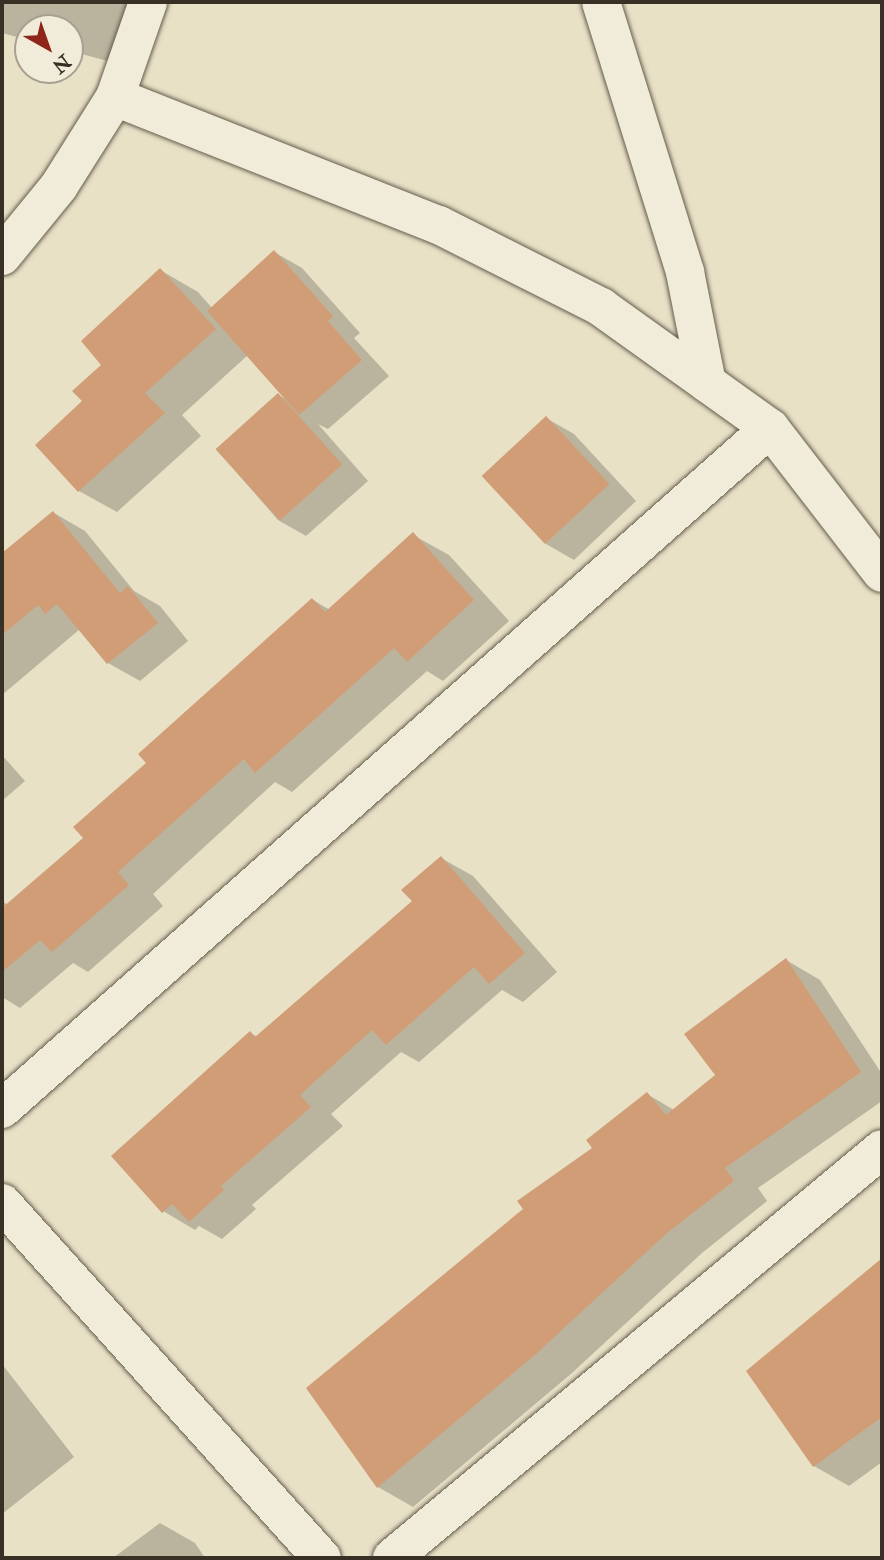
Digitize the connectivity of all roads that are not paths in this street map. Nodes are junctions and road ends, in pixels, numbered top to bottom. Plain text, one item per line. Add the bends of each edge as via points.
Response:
1 (148, 2) edge
2 (601, 2) edge
3 (115, 97) junction
4 (2, 256) edge
5 (707, 383) junction
6 (770, 428) junction
7 (882, 573) edge
8 (2, 1108) edge
9 (882, 1149) edge
10 (2, 1203) edge
11 (322, 1558) edge
12 (391, 1558) edge

1 - 3 street
2 - 5 street via 685,272
3 - 4 street via 59,186
3 - 5 street via 439,225 601,307
5 - 6 street
6 - 7 street
6 - 8 street
9 - 12 street
10 - 11 street

